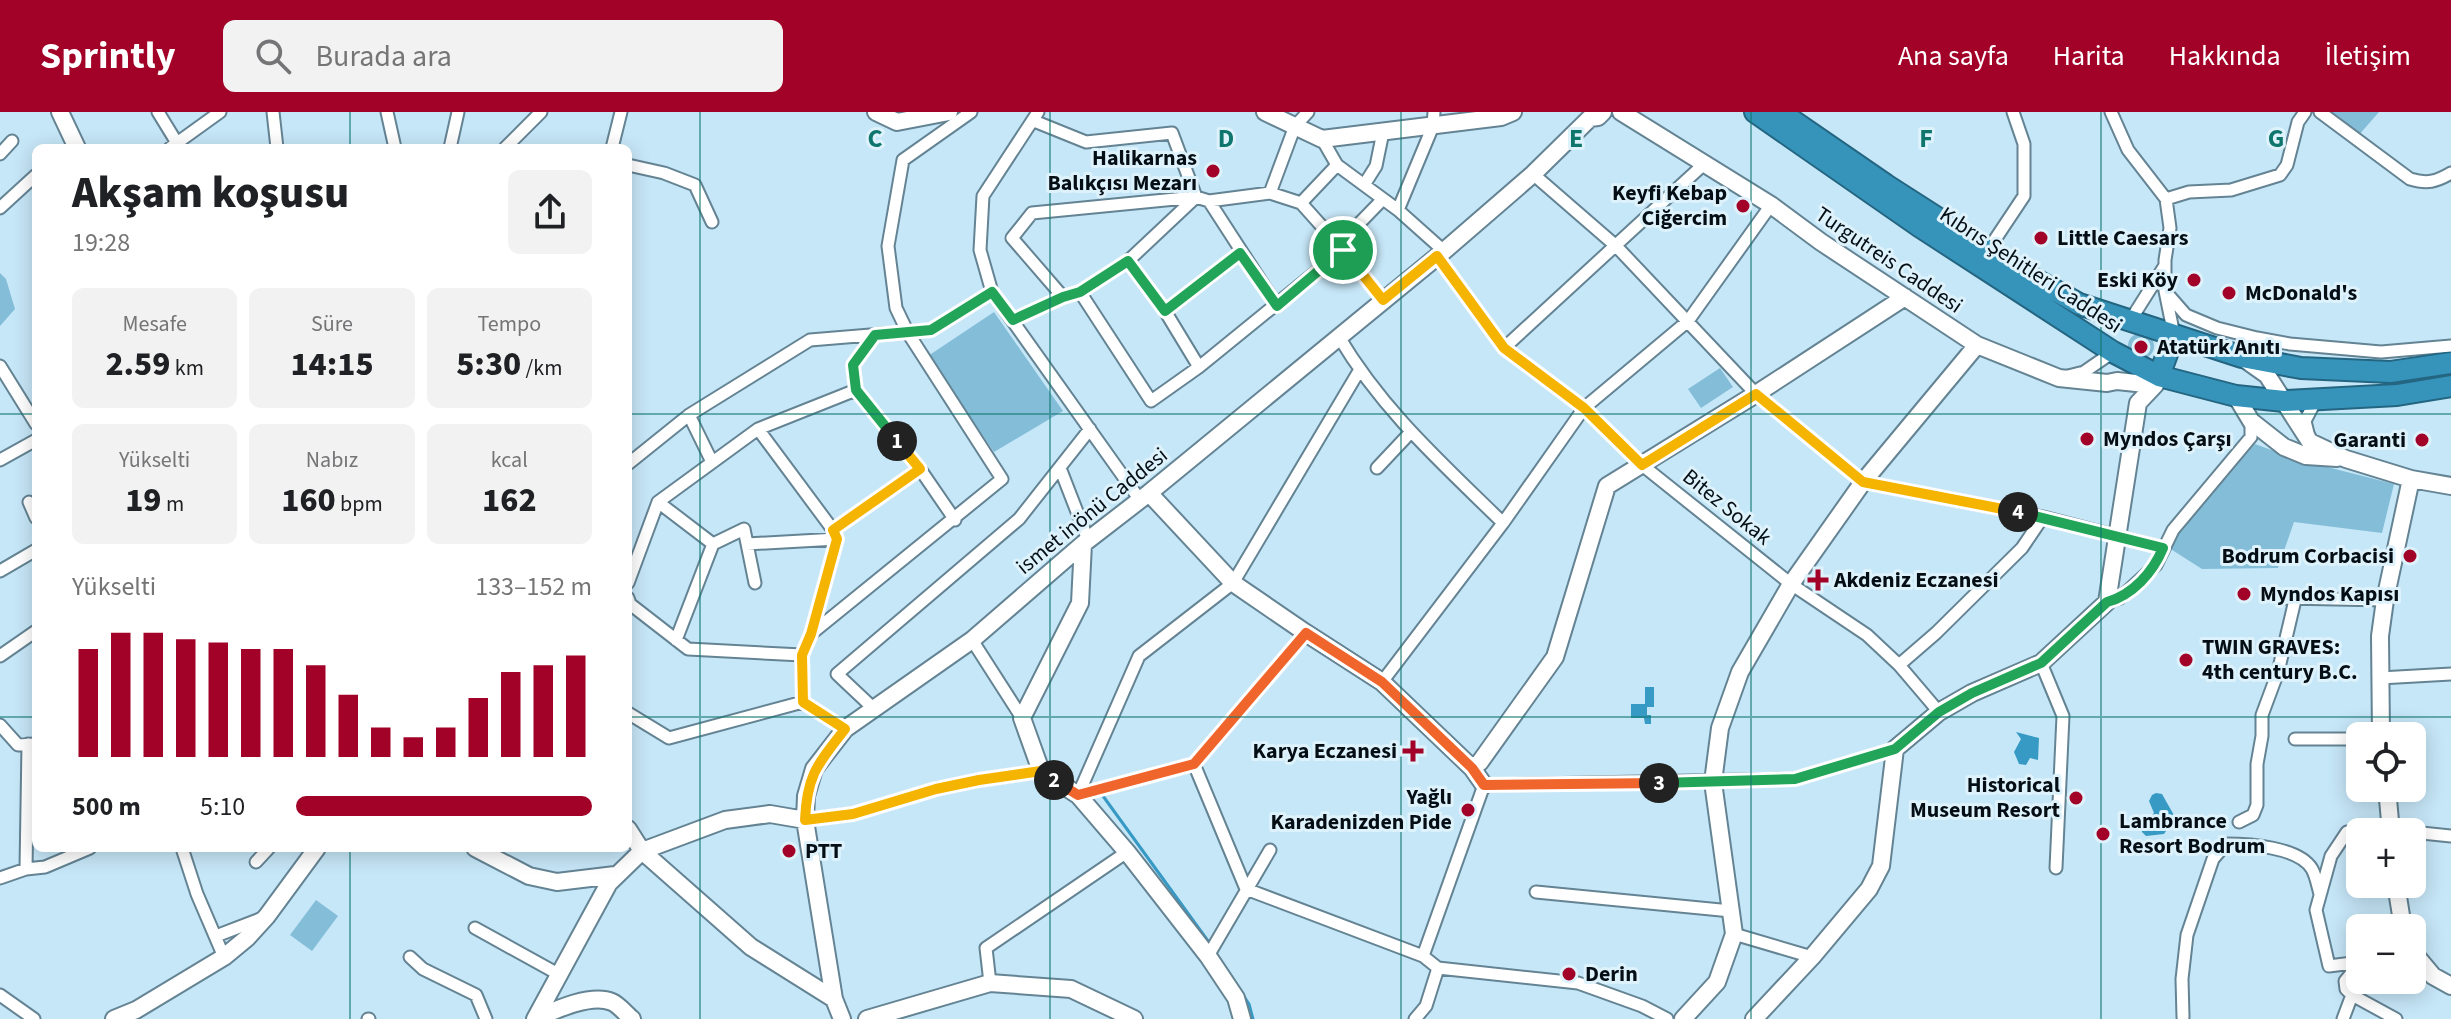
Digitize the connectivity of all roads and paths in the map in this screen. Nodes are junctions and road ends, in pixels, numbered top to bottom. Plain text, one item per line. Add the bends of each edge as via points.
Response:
1 (60, 112) edge
2 (158, 112) edge
3 (220, 112) edge
4 (273, 112) edge
5 (387, 112) edge
6 (458, 112) edge
7 (541, 112) edge
8 (621, 112) edge
9 (876, 112) edge
10 (949, 112) edge
11 (971, 112) edge
12 (1265, 112) edge
13 (1308, 112) edge
14 (1513, 112) edge
15 (1621, 112) edge
16 (1755, 112) edge
17 (1780, 112) edge
18 (2013, 112) edge
19 (2111, 112) edge
20 (2305, 112) edge
21 (2320, 112) edge
22 (1589, 114) edge
23 (1036, 117) edge
24 (1434, 119) edge
25 (1295, 126) junction
26 (1383, 132) junction
27 (1322, 139) junction
28 (12, 141) dead end
29 (75, 144) edge
30 (173, 144) edge
31 (174, 144) edge
32 (277, 144) edge
33 (394, 144) edge
34 (451, 144) edge
35 (509, 144) edge
36 (613, 144) edge
37 (0, 154) edge
38 (1704, 164) junction
39 (1337, 165) junction
40 (632, 166) edge
41 (2451, 173) edge
42 (1533, 174) junction
43 (32, 179) edge
44 (1364, 185) junction
45 (1270, 193) junction
46 (1196, 197) junction
47 (1383, 199) junction
48 (2166, 199) junction
49 (1209, 201) junction
50 (1301, 203) junction
51 (1771, 205) junction
52 (0, 208) edge
53 (1398, 210) junction
54 (712, 222) dead end
55 (1616, 246) junction
56 (1343, 250) junction
57 (1988, 250) junction
58 (1240, 253) junction
59 (1441, 254) junction
60 (1128, 261) junction
61 (2164, 267) junction
62 (2165, 291) junction
63 (992, 292) junction
64 (1080, 292) junction
65 (1063, 297) junction
66 (1905, 297) junction
67 (1383, 300) junction
68 (1277, 306) junction
69 (1165, 311) junction
70 (1013, 320) junction
71 (1688, 321) junction
72 (2130, 321) junction
73 (908, 333) junction
74 (875, 335) junction
75 (2174, 335) junction
76 (1339, 337) junction
77 (1977, 345) junction
78 (2451, 346) edge
79 (1504, 348) junction
80 (2113, 352) junction
81 (2242, 357) junction
82 (2451, 363) edge
83 (0, 366) edge
84 (1199, 367) junction
85 (1359, 371) junction
86 (2059, 378) junction
87 (2157, 380) junction
88 (2451, 386) edge
89 (856, 390) junction
90 (1756, 394) junction
91 (2236, 396) junction
92 (2316, 400) junction
93 (2284, 401) junction
94 (1584, 408) junction
95 (689, 415) junction
96 (32, 418) edge
97 (2251, 421) junction
98 (758, 429) junction
99 (1090, 429) junction
100 (1410, 433) junction
101 (32, 442) edge
102 (2310, 442) junction
103 (2346, 459) junction
104 (0, 460) edge
105 (632, 461) edge
106 (712, 462) junction
107 (1642, 465) junction
108 (1060, 468) junction
109 (1377, 468) dead end
110 (920, 469) junction
111 (2411, 479) junction
112 (1863, 482) junction
113 (2451, 486) edge
114 (1145, 496) junction
115 (29, 502) dead end
116 (658, 502) junction
117 (32, 509) edge
118 (2043, 517) junction
119 (955, 520) junction
120 (1503, 523) junction
121 (835, 534) junction
122 (2116, 536) junction
123 (1085, 542) junction
124 (713, 544) junction
125 (747, 544) junction
126 (2163, 548) junction
127 (32, 552) edge
128 (0, 571) edge
129 (632, 572) edge
130 (755, 583) dead end
131 (1233, 583) junction
132 (1791, 584) junction
133 (2281, 598) dead end
134 (2295, 600) junction
135 (2385, 600) junction
136 (2107, 602) junction
137 (632, 606) edge
138 (1306, 633) junction
139 (32, 634) edge
140 (811, 634) junction
141 (676, 640) junction
142 (972, 640) junction
143 (802, 655) junction
144 (0, 656) edge
145 (2041, 663) junction
146 (1899, 665) junction
147 (2451, 674) edge
148 (2380, 678) junction
149 (1382, 682) junction
150 (803, 702) junction
151 (872, 707) junction
152 (1939, 712) junction
153 (632, 715) edge
154 (1022, 718) junction
155 (2381, 722) edge
156 (0, 725) edge
157 (845, 729) junction
158 (2295, 739) dead end
159 (2346, 739) edge
160 (32, 744) edge
161 (1895, 749) junction
162 (1194, 764) junction
163 (1472, 768) junction
164 (1041, 771) junction
165 (1713, 782) junction
166 (1484, 785) junction
167 (1078, 795) junction
168 (805, 820) junction
169 (2239, 822) dead end
170 (2346, 834) edge
171 (2426, 834) edge
172 (632, 835) edge
173 (2451, 836) edge
174 (1270, 850) dead end
175 (642, 851) junction
176 (81, 852) edge
177 (183, 852) edge
178 (265, 852) edge
179 (314, 852) edge
180 (483, 852) edge
181 (1127, 852) junction
182 (256, 862) dead end
183 (2056, 868) dead end
184 (26, 869) junction
185 (615, 875) junction
186 (0, 878) edge
187 (1246, 889) junction
188 (1536, 892) dead end
189 (2320, 894) junction
190 (1731, 911) junction
191 (267, 916) junction
192 (475, 928) dead end
193 (1734, 934) junction
194 (216, 936) junction
195 (1208, 956) junction
196 (1423, 956) junction
197 (224, 957) junction
198 (410, 957) dead end
199 (1812, 957) junction
200 (2346, 964) edge
201 (1438, 968) junction
202 (2426, 968) edge
203 (560, 975) junction
204 (990, 983) junction
205 (2451, 986) edge
206 (0, 995) edge
207 (2352, 995) joint
208 (834, 999) junction
209 (899, 1016) edge
210 (2183, 1017) edge
211 (34, 1019) edge
212 (114, 1019) edge
213 (486, 1019) edge
214 (535, 1019) edge
215 (632, 1019) edge
216 (842, 1019) edge
217 (867, 1019) edge
218 (1134, 1019) edge
219 (1242, 1019) edge
220 (1415, 1019) edge
221 (1667, 1019) edge
222 (1683, 1019) edge
223 (1754, 1019) edge
224 (2343, 1019) edge
225 (2396, 1019) edge

1 - 29 street
2 - 30 street
3 - 31 street
4 - 32 street
5 - 33 street
6 - 34 street
7 - 35 street
8 - 36 street
9 - 10 street via 897,122
11 - 73 street via 903,160 888,246 896,308
12 - 25 street
13 - 25 street
14 - 24 street
15 - 38 street, Turgutreis Caddesi
16 - 80 highway, Kıbrıs Şehitleri Caddesi
17 - 57 highway, Kıbrıs Şehitleri Caddesi
18 - 57 street via 2024,144 2024,196
19 - 48 street via 2128,150
20 - 48 street via 2280,175 2231,190
21 - 41 street via 2410,179 2424,183
22 - 42 street, ismet inönü Caddesi
23 - 46 street via 1086,142 1172,133
23 - 63 street via 983,196 980,250
24 - 26 street
24 - 53 street
25 - 27 street
25 - 45 street
26 - 27 street
26 - 44 street via 1376,166
27 - 39 street
28 - 37 street
38 - 51 street, Turgutreis Caddesi
38 - 55 street
39 - 44 street, Bitez Sokak
39 - 50 street
40 - 54 street via 698,180
42 - 55 street
42 - 59 street, ismet inönü Caddesi
43 - 52 street
44 - 47 street, Bitez Sokak
45 - 49 street
45 - 50 street
46 - 49 street
46 - 60 street
46 - 65 street via 1032,213 1012,238
47 - 53 street, Bitez Sokak
47 - 56 street via 1346,237
48 - 61 street via 2170,228
49 - 58 street
50 - 56 street
51 - 66 street, Turgutreis Caddesi
51 - 71 street
53 - 59 street, Bitez Sokak
55 - 71 street
55 - 79 street
56 - 67 street
56 - 68 street
57 - 72 highway, Kıbrıs Şehitleri Caddesi via 2079,304
58 - 68 street
58 - 69 street
59 - 67 street, ismet inönü Caddesi
59 - 79 street, Bitez Sokak
60 - 64 street
60 - 69 street
61 - 62 street
61 - 72 street
62 - 75 street
62 - 78 street via 2186,315 2257,338 2381,352
63 - 70 street
63 - 73 street via 931,330
64 - 65 street
64 - 84 street via 1151,401
65 - 70 street
66 - 77 street, Turgutreis Caddesi
66 - 90 street
67 - 76 street, ismet inönü Caddesi
68 - 84 street
69 - 84 street
70 - 99 street
71 - 90 street
71 - 94 street
72 - 75 highway, Kıbrıs Şehitleri Caddesi
72 - 80 highway
73 - 74 street
73 - 119 street via 1002,479
74 - 89 street via 853,365
74 - 95 street via 810,340
75 - 81 highway, Kıbrıs Şehitleri Caddesi
75 - 87 highway
76 - 85 street
76 - 114 street, ismet inönü Caddesi
77 - 86 street, Turgutreis Caddesi
77 - 112 street
79 - 94 street, Bitez Sokak
80 - 86 street via 2084,372
80 - 87 highway, Kıbrıs Şehitleri Caddesi
81 - 82 highway, Kıbrıs Şehitleri Caddesi via 2301,368 2377,372
81 - 93 street via 2267,375
83 - 96 street
85 - 100 street
85 - 131 street
86 - 87 street, Turgutreis Caddesi via 2107,383
87 - 91 highway, Kıbrıs Şehitleri Caddesi
87 - 122 street via 2138,403
88 - 92 highway, Kıbrıs Şehitleri Caddesi
89 - 98 street
89 - 110 street
90 - 107 street
90 - 112 street
91 - 93 highway, Kıbrıs Şehitleri Caddesi
91 - 97 street
92 - 93 highway, Kıbrıs Şehitleri Caddesi
92 - 102 street via 2305,421
93 - 102 street
94 - 107 street, Bitez Sokak
94 - 120 street
95 - 105 street
95 - 106 street
97 - 103 street via 2284,447 2306,456
97 - 126 street via 2251,437
98 - 106 street
98 - 121 street
99 - 108 street
99 - 114 street
100 - 109 street
100 - 120 street
101 - 104 street
102 - 103 street
103 - 111 street
106 - 116 street
107 - 132 street, Bitez Sokak
107 - 163 street via 1607,486 1555,657
108 - 123 street
108 - 151 street via 1019,519 837,674
110 - 119 street
110 - 121 street
111 - 113 street
111 - 135 street
112 - 118 street
112 - 132 street
114 - 123 street, ismet inönü Caddesi
114 - 131 street
115 - 117 street
116 - 124 street
116 - 129 street
118 - 122 street
118 - 146 street via 2022,548
119 - 140 street
120 - 149 street
121 - 125 street
121 - 140 street
122 - 126 street
122 - 136 street
123 - 142 street, ismet inönü Caddesi
123 - 154 street via 1080,603
124 - 125 street via 744,529
124 - 141 street
125 - 130 street
126 - 136 street via 2156,565 2136,585
127 - 128 street
131 - 138 street
131 - 167 street via 1139,656
132 - 146 street, Bitez Sokak via 1867,635
132 - 165 street via 1740,672 1720,728
133 - 134 street
134 - 135 street
134 - 169 street via 2262,715 2257,805 2253,815
135 - 148 street
136 - 145 street
137 - 141 street
138 - 149 street
138 - 162 street
139 - 144 street
140 - 143 street
141 - 143 street via 688,649
142 - 151 street, ismet inönü Caddesi
142 - 154 street
143 - 150 street
145 - 152 street
145 - 183 street via 2063,716
146 - 152 street, Bitez Sokak
147 - 148 street
148 - 155 street
149 - 163 street
150 - 153 street via 669,738
150 - 157 street
151 - 157 street, ismet inönü Caddesi
152 - 161 street
154 - 164 street
156 - 160 street via 18,745
157 - 168 street, ismet inönü Caddesi via 814,769
158 - 159 street
160 - 184 street
161 - 165 street via 1795,779
161 - 199 street via 1881,866 1869,889
162 - 167 street
162 - 187 street
163 - 166 street
164 - 167 street
164 - 168 street
165 - 166 street
165 - 190 street
166 - 196 street
167 - 181 street
168 - 175 street via 770,814 725,820
168 - 208 street, ismet inönü Caddesi
170 - 189 street via 2331,856
171 - 173 street
172 - 175 street
174 - 187 street
175 - 185 street
175 - 208 street via 751,947
176 - 184 street
177 - 194 street
178 - 182 street
179 - 191 street
180 - 185 street via 529,876 557,882
181 - 195 street
181 - 204 street via 986,948
184 - 186 street
185 - 203 street
187 - 195 street
187 - 196 street
188 - 190 street
189 - 200 street via 2316,910 2329,966
189 - 210 street via 2312,869 2300,858 2251,844 2226,844 2213,859 2187,935
190 - 193 street
191 - 194 street
191 - 197 street
192 - 203 street
193 - 199 street
193 - 222 street via 1717,982
194 - 197 street
195 - 219 street via 1236,998
196 - 201 street
197 - 212 street
198 - 213 street via 476,995
199 - 223 street
201 - 220 street via 1426,1006
201 - 221 street via 1578,983
202 - 205 street
203 - 214 street
204 - 209 street
204 - 218 street via 1071,989
206 - 211 street
207 - 224 street
207 - 225 street
208 - 216 street, ismet inönü Caddesi
209 - 217 street
214 - 215 street via 589,1000 611,1001

